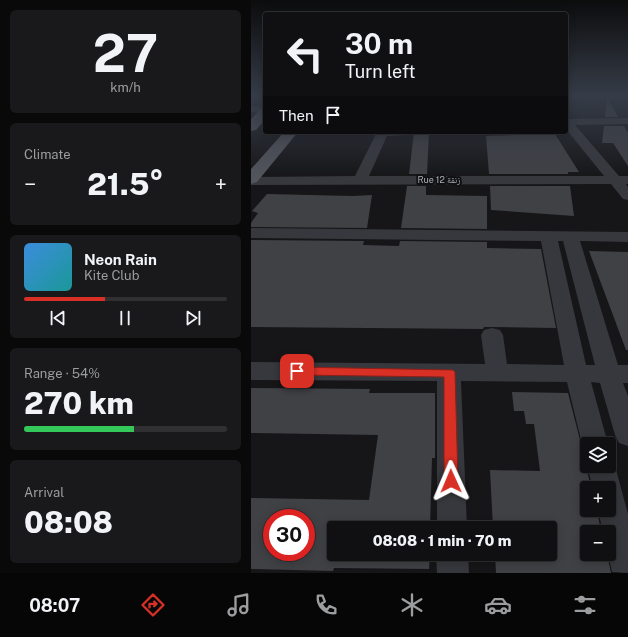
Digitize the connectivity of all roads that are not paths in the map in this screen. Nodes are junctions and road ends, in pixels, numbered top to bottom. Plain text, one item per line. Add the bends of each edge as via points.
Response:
1 (568, 124) edge
2 (289, 134) edge
3 (383, 134) edge
4 (251, 180) edge
5 (361, 180) junction
6 (622, 180) edge
7 (628, 196) edge
8 (251, 233) edge
9 (548, 236) junction
10 (570, 236) junction
11 (628, 236) edge
12 (492, 335) dead end
13 (251, 371) edge
14 (449, 372) junction
15 (497, 373) junction
16 (577, 374) junction
17 (618, 374) edge
18 (628, 435) edge
19 (593, 437) edge
20 (614, 517) edge
21 (452, 521) edge
22 (452, 561) edge
23 (628, 572) edge
24 (453, 573) edge

1 - 6 street
2 - 4 main road
3 - 5 street
4 - 5 street, Rue 12 زنقة
5 - 6 street, Rue 12 زنقة
6 - 7 street
8 - 9 street
9 - 10 street
9 - 16 street
10 - 11 street
10 - 17 street
12 - 15 street
13 - 14 street
14 - 15 street
14 - 21 street
15 - 16 street
16 - 17 street
16 - 19 street
17 - 18 street
20 - 23 street
22 - 24 street

